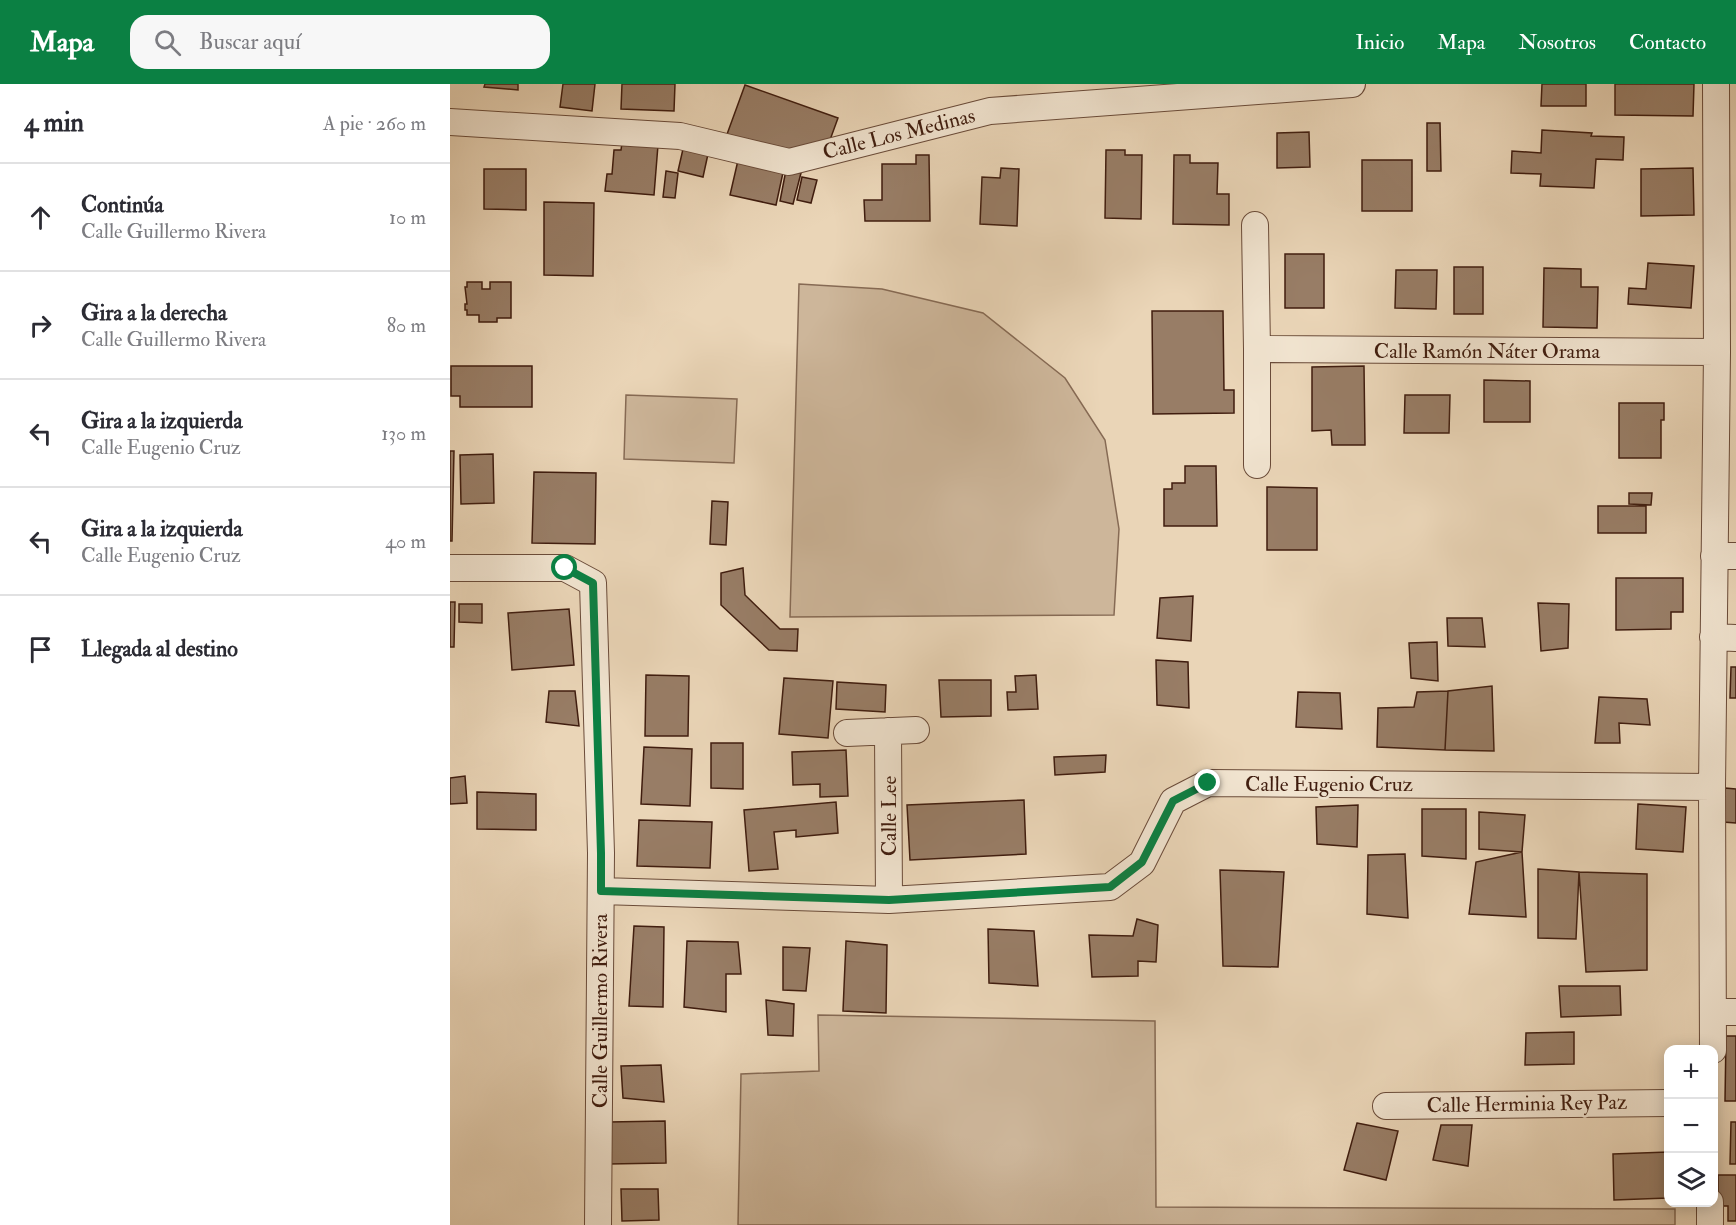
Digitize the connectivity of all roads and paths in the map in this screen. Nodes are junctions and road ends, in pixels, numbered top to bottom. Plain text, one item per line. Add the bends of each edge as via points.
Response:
1 (1352, 84) edge
2 (1716, 84) edge
3 (450, 122) edge
4 (1255, 225) dead end
5 (1257, 350) junction
6 (1717, 352) junction
7 (1257, 465) dead end
8 (1725, 556) edge
9 (450, 568) edge
10 (1724, 638) edge
11 (916, 730) dead end
12 (888, 731) junction
13 (847, 733) dead end
14 (1712, 787) junction
15 (601, 891) junction
16 (889, 900) junction
17 (1725, 1012) edge
18 (1715, 1045) edge
19 (1664, 1103) edge
20 (1386, 1106) dead end
21 (1710, 1207) edge
22 (598, 1225) edge
23 (1710, 1225) edge

1 - 3 street, Calle Los Medinas via 990,111 789,162 680,136
2 - 6 street
4 - 5 street
5 - 6 street, Calle Ramón Náter Orama
5 - 7 street
6 - 8 street
8 - 10 street
9 - 15 street, Calle Guillermo Rivera via 565,568 593,583
10 - 14 street
11 - 12 street
12 - 13 street
12 - 16 street, Calle Lee
14 - 16 street, Calle Eugenio Cruz via 1208,783 1173,801 1142,862 1110,887
14 - 17 street
15 - 16 street, Calle Eugenio Cruz
15 - 22 street, Calle Guillermo Rivera
17 - 18 street
19 - 20 street, Calle Herminia Rey Paz
21 - 23 street

